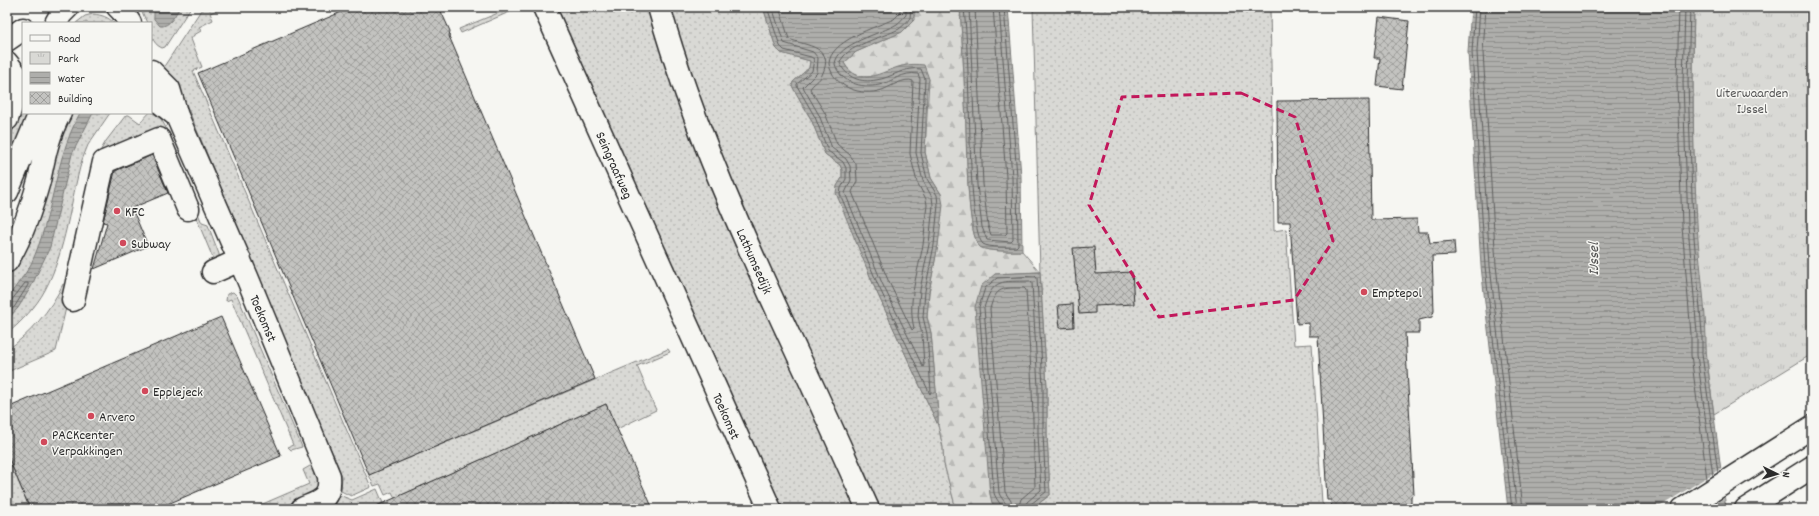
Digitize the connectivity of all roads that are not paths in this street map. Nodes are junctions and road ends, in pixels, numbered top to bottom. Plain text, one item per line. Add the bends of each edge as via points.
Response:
1 (544, 7) edge
2 (660, 7) edge
3 (22, 29) edge
4 (7, 40) edge
5 (7, 63) edge
6 (152, 72) edge
7 (152, 96) edge
8 (40, 114) edge
9 (59, 114) edge
10 (177, 116) junction
11 (7, 119) edge
12 (7, 192) edge
13 (188, 209) dead end
14 (240, 260) junction
15 (7, 261) edge
16 (213, 272) dead end
17 (73, 300) dead end
18 (685, 323) joint
19 (1812, 427) edge
20 (1812, 467) edge
21 (302, 509) edge
22 (770, 509) edge
23 (868, 509) edge
24 (1683, 509) edge
25 (1746, 509) edge

1 - 18 main road, Seingraafweg
2 - 23 main road, Lathumsedijk via 670,45 706,148 747,245
3 - 4 main road
5 - 11 main road via 18,77 19,84
6 - 10 main road, Toekomst via 169,89
7 - 10 main road, Toekomst
8 - 12 main road
9 - 15 main road via 52,127 30,208
10 - 14 main road, Toekomst
13 - 17 main road via 159,139 104,162
14 - 16 main road
14 - 21 main road, Toekomst via 329,476 330,487 323,499
18 - 22 main road, Toekomst
19 - 24 main road
20 - 25 main road

